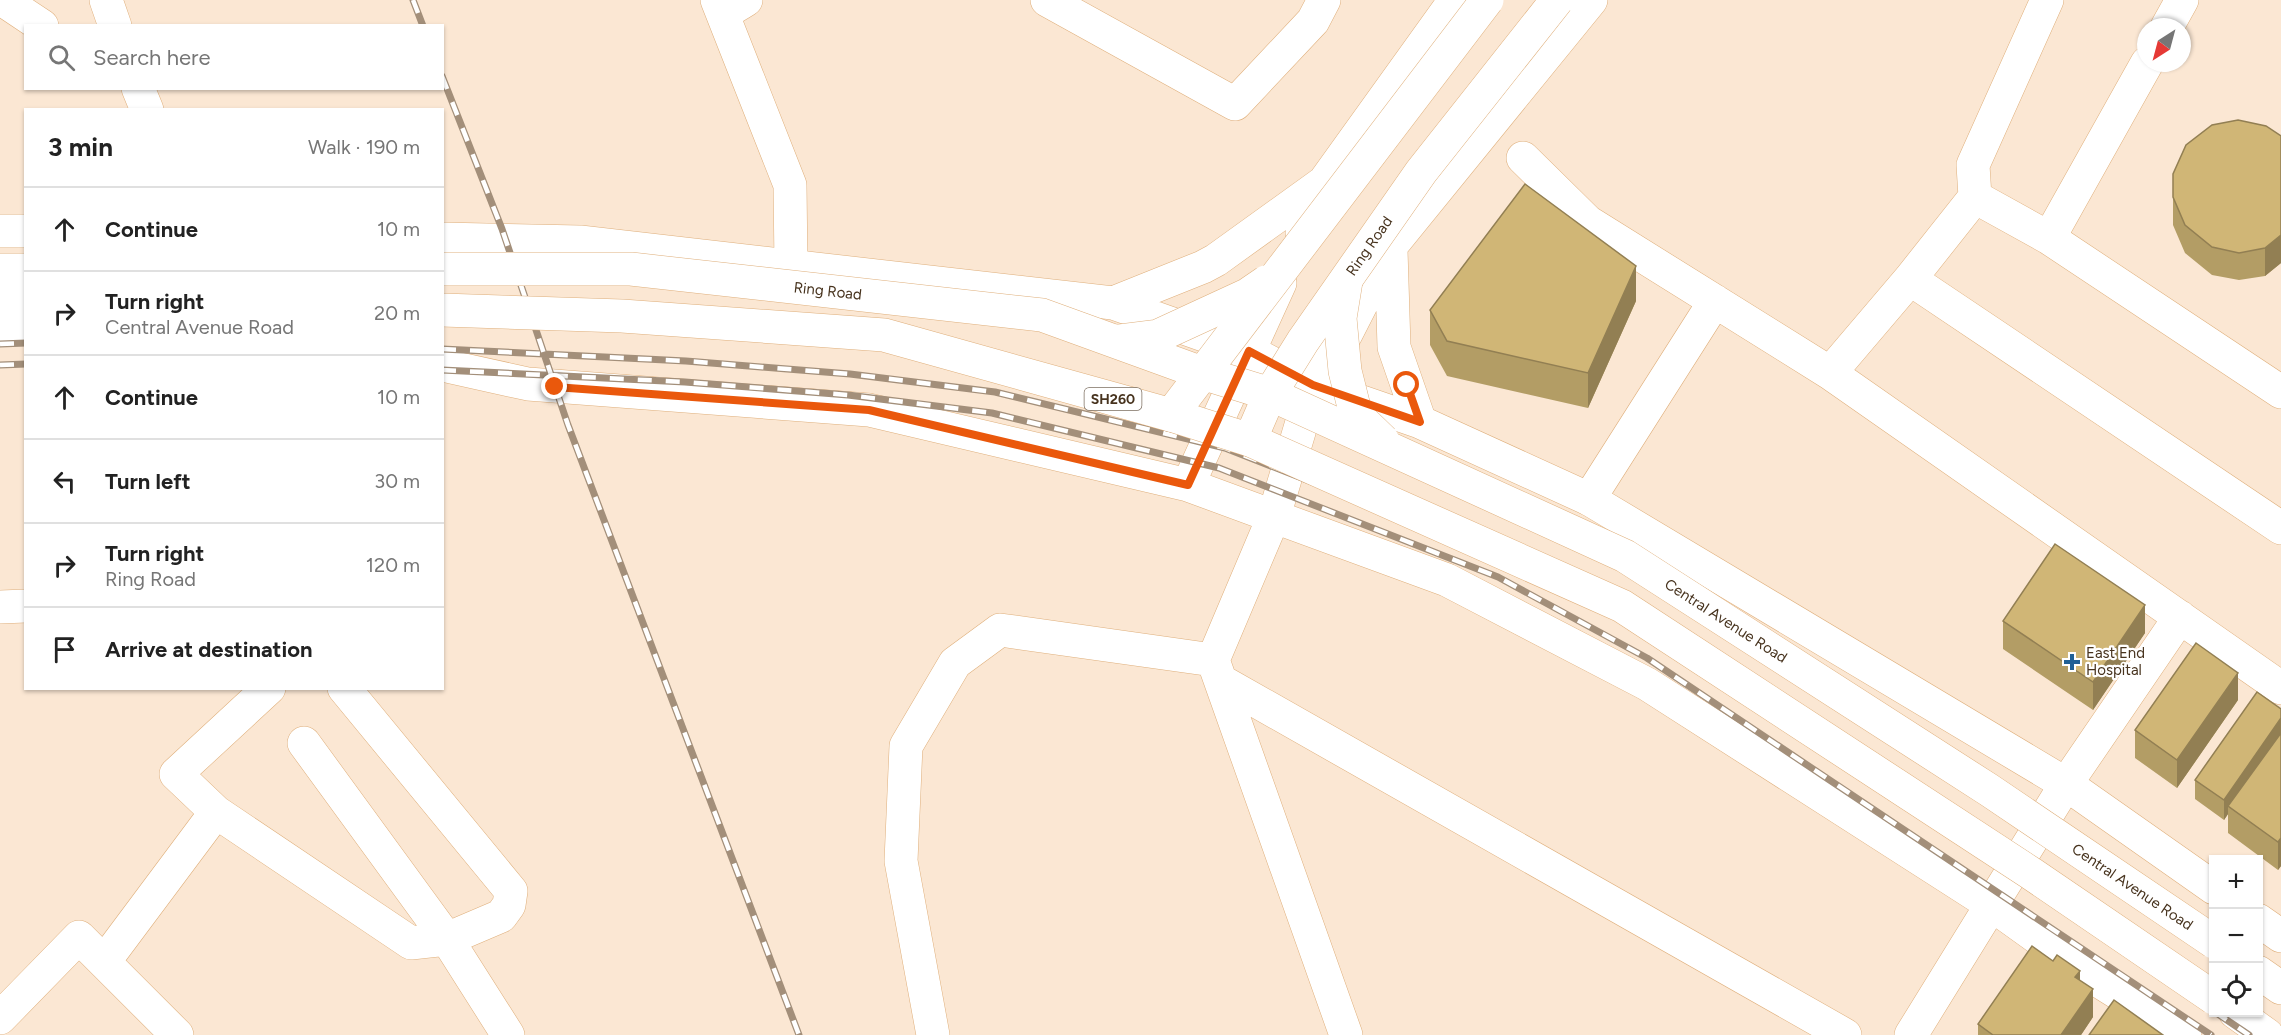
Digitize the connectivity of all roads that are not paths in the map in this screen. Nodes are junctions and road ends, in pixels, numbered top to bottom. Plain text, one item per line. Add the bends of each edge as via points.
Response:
1 (3, 0) edge
2 (106, 0) edge
3 (1047, 0) edge
4 (1324, 0) edge
5 (1455, 0) edge
6 (1487, 0) edge
7 (1557, 0) edge
8 (1591, 0) edge
9 (2047, 0) edge
10 (2182, 0) edge
11 (729, 5) edge
12 (2172, 18) edge
13 (39, 24) edge
14 (114, 24) edge
15 (2141, 72) edge
16 (1523, 159) dead end
17 (1325, 181) junction
18 (1975, 197) junction
19 (0, 231) edge
20 (24, 231) edge
21 (2049, 238) junction
22 (444, 239) edge
23 (1391, 246) junction
24 (791, 266) junction
25 (444, 269) edge
26 (0, 270) edge
27 (24, 270) edge
28 (1282, 271) junction
29 (1346, 279) junction
30 (1910, 279) junction
31 (1715, 301) junction
32 (0, 303) edge
33 (24, 303) edge
34 (1113, 303) junction
35 (444, 310) edge
36 (0, 327) edge
37 (24, 327) edge
38 (1116, 341) junction
39 (1249, 351) junction
40 (444, 364) edge
41 (1202, 373) junction
42 (1830, 373) junction
43 (1313, 385) junction
44 (2281, 392) edge
45 (1270, 394) junction
46 (1171, 415) junction
47 (1420, 422) junction
48 (1250, 440) junction
49 (1394, 451) junction
50 (1188, 485) junction
51 (1589, 499) junction
52 (1274, 516) junction
53 (2281, 528) edge
54 (24, 606) edge
55 (0, 607) edge
56 (2180, 617) junction
57 (1217, 671) junction
58 (2281, 688) edge
59 (267, 690) edge
60 (346, 690) edge
61 (304, 743) dead end
62 (2066, 784) junction
63 (216, 812) junction
64 (2209, 884) edge
65 (1992, 905) junction
66 (2263, 923) edge
67 (2281, 936) edge
68 (447, 939) junction
69 (2209, 939) edge
70 (104, 962) junction
71 (2263, 975) edge
72 (2281, 988) edge
73 (2209, 995) edge
74 (2242, 1017) edge
75 (0, 1018) edge
76 (177, 1035) edge
77 (508, 1035) edge
78 (933, 1035) edge
79 (1346, 1035) edge
80 (1845, 1035) edge
81 (1911, 1035) edge
82 (2185, 1035) edge
83 (2267, 1035) edge

1 - 13 main road
2 - 14 main road
3 - 4 main road via 1235,104 1313,21
5 - 17 main road
6 - 28 main road, bridge
7 - 29 main road, Ring Road, bridge via 1421,172
8 - 23 main road, Ring Road
9 - 18 main road via 1973,165
10 - 12 main road
11 - 24 main road via 790,185
15 - 21 main road
16 - 31 main road via 1588,222
17 - 34 main road via 1216,260
17 - 39 main road
18 - 21 main road
18 - 30 main road
19 - 20 main road
21 - 44 main road
22 - 24 main road, Central Avenue Road via 580,242
23 - 43 main road, Ring Road via 1346,334
23 - 47 main road via 1394,347
24 - 34 main road, Central Avenue Road
25 - 38 main road, Ring Road, bridge via 631,269 1042,315
26 - 27 main road
28 - 38 main road, bridge via 1247,294 1158,336
28 - 41 main road, bridge
29 - 45 main road, Ring Road, bridge
29 - 49 main road, bridge via 1340,318 1345,370 1356,416
30 - 42 main road
30 - 53 main road
31 - 42 main road
31 - 51 main road
32 - 33 main road
34 - 39 main road, Central Avenue Road
35 - 46 main road, SH260, bridge via 621,316 884,335
36 - 37 main road
38 - 41 main road, Ring Road, bridge
39 - 43 main road, Central Avenue Road
39 - 50 main road
40 - 50 main road via 537,385 869,410
41 - 45 main road, Central Avenue Road, bridge
41 - 46 main road, bridge
42 - 56 main road
43 - 47 main road, Central Avenue Road
43 - 52 main road, Ring Road
45 - 48 main road, Ring Road, bridge
45 - 49 main road, Central Avenue Road, bridge
46 - 48 main road, SH260, bridge
47 - 51 main road, Central Avenue Road
48 - 73 main road, bridge via 1622,606
49 - 69 main road, Central Avenue Road, bridge via 1625,556 1989,790
50 - 52 main road
51 - 62 main road, Central Avenue Road
52 - 57 main road, Ring Road
52 - 65 main road via 1447,580 1647,684
54 - 55 main road
56 - 58 main road
56 - 62 main road
57 - 78 main road via 1000,630 955,663 906,746 901,861
57 - 79 main road
57 - 80 main road
59 - 63 main road via 176,774
60 - 68 main road via 511,891 509,905 501,916
61 - 68 main road
62 - 64 main road, Central Avenue Road
62 - 65 main road
63 - 68 main road via 411,943
63 - 70 main road
65 - 81 main road
65 - 82 main road via 2091,976
66 - 67 main road
68 - 77 main road
70 - 75 main road via 79,937
70 - 76 main road
71 - 72 main road
74 - 83 main road

